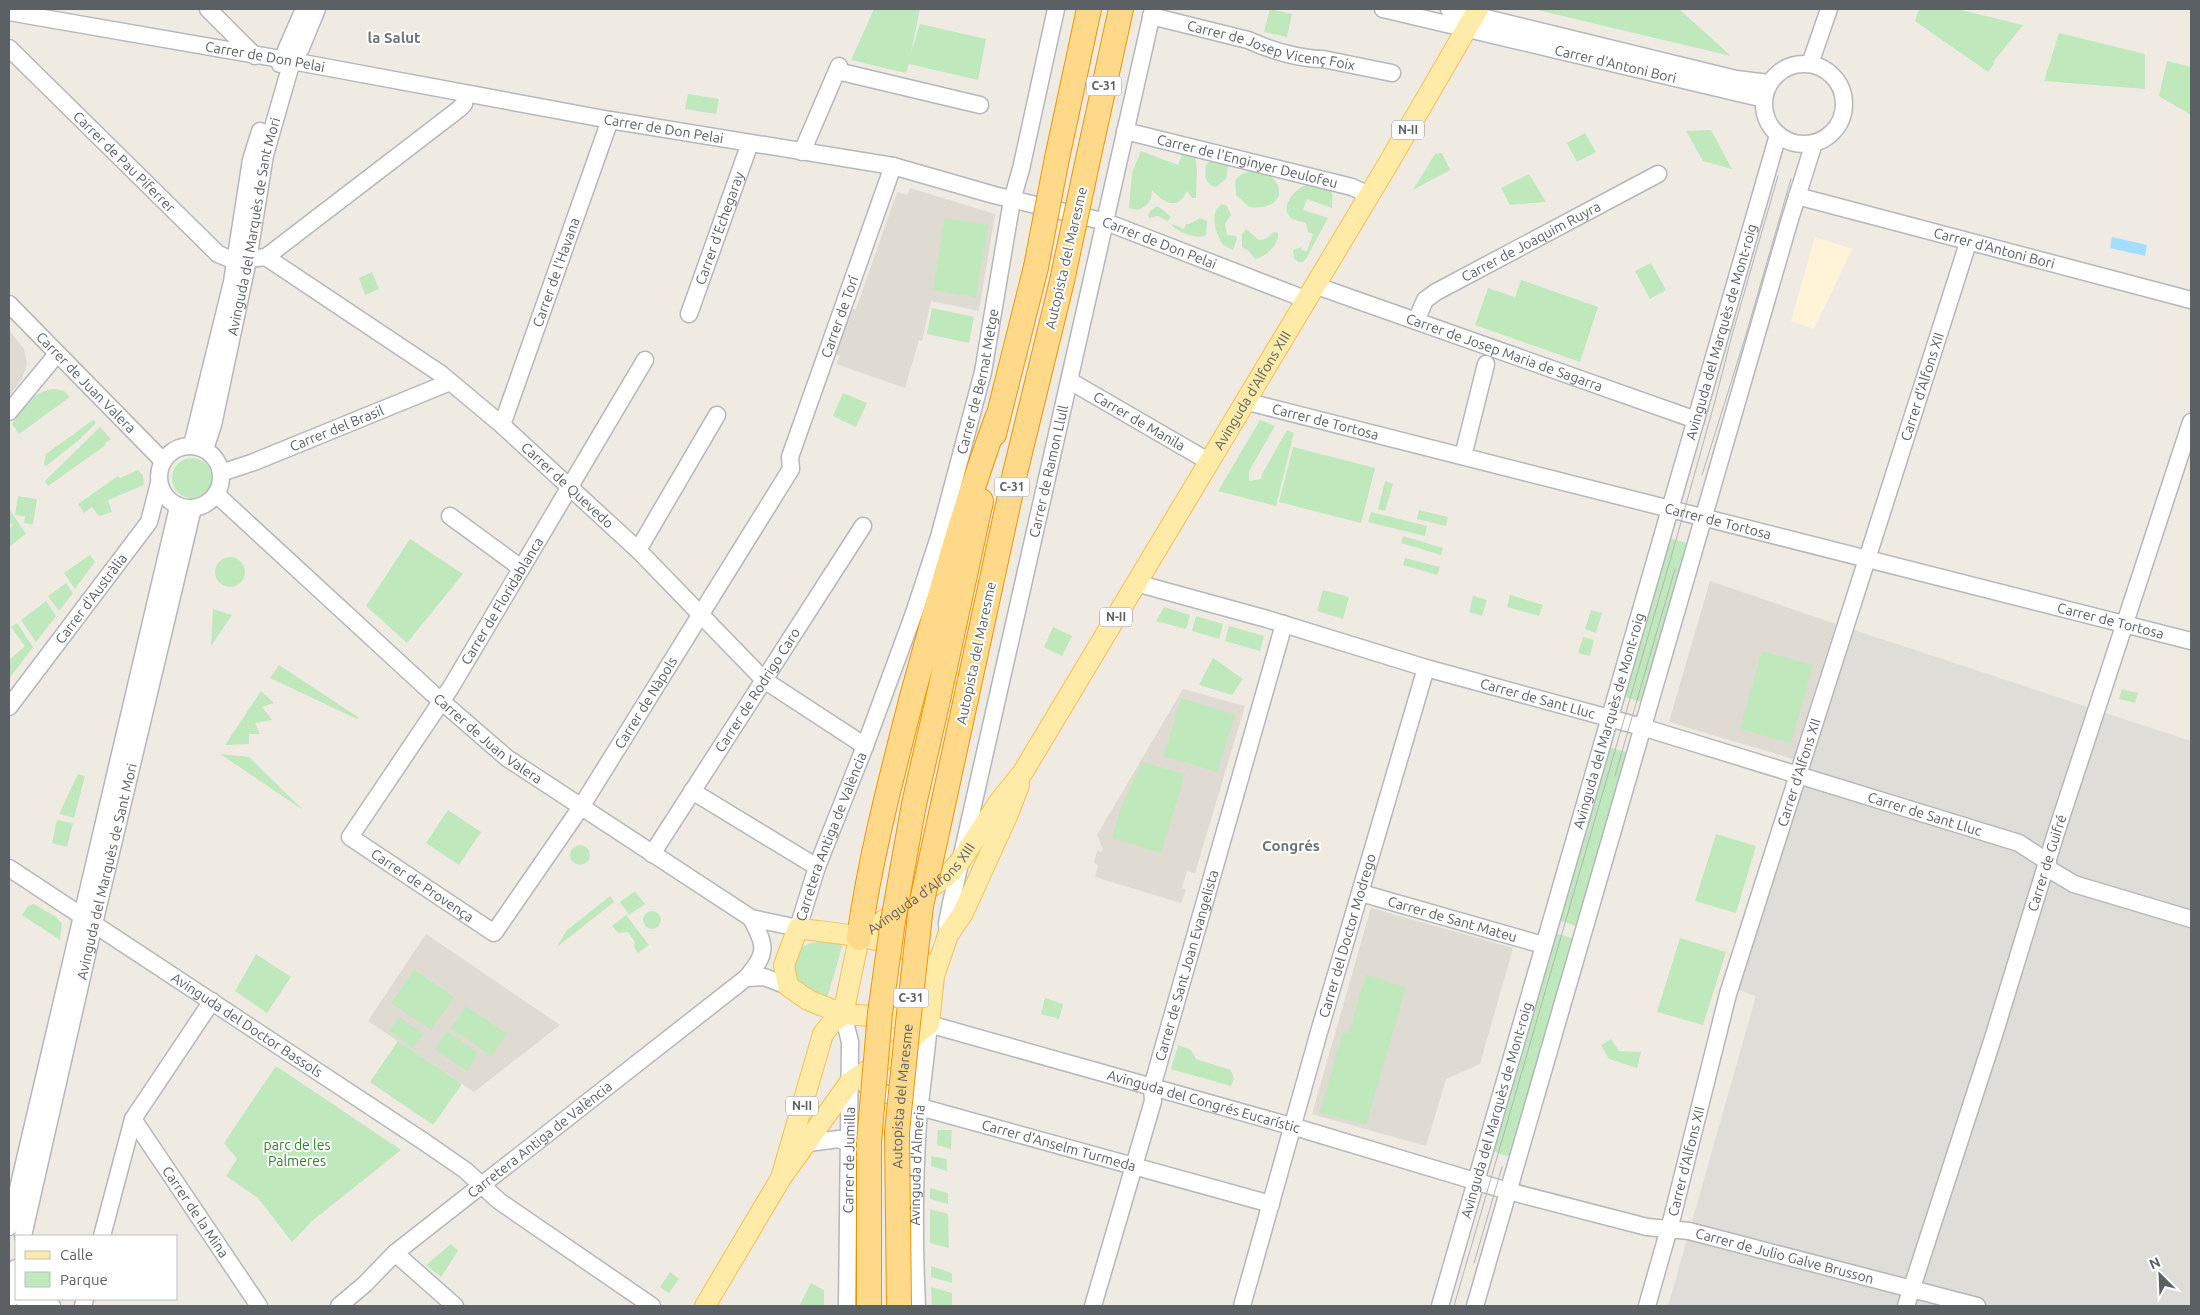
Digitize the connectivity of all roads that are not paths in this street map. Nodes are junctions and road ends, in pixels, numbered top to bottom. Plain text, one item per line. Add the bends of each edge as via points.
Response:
1 (208, 9) edge
2 (292, 9) edge
3 (304, 9) edge
4 (317, 9) edge
5 (1056, 9) edge
6 (1089, 9) edge
7 (1121, 9) edge
8 (1383, 9) edge
9 (1449, 9) edge
10 (1829, 9) edge
11 (9, 12) edge
12 (1152, 12) edge
13 (1473, 17) edge
14 (9, 48) edge
15 (255, 56) junction
16 (284, 60) junction
17 (1810, 64) junction
18 (1392, 73) dead end
19 (1770, 83) junction
20 (466, 94) junction
21 (1764, 99) junction
22 (980, 105) dead end
23 (610, 120) junction
24 (1126, 132) junction
25 (1778, 135) junction
26 (750, 143) junction
27 (1814, 144) junction
28 (802, 152) junction
29 (893, 166) junction
30 (1658, 174) dead end
31 (1369, 195) junction
32 (1797, 196) junction
33 (1012, 200) junction
34 (1106, 222) junction
35 (1968, 243) junction
36 (266, 257) junction
37 (242, 261) junction
38 (1310, 292) junction
39 (2191, 300) edge
40 (9, 304) edge
41 (689, 314) dead end
42 (1416, 321) junction
43 (57, 354) junction
44 (645, 360) dead end
45 (1486, 364) dead end
46 (1070, 381) junction
47 (450, 382) junction
48 (1244, 402) junction
49 (9, 412) edge
50 (717, 415) dead end
51 (997, 418) junction
52 (1696, 420) junction
53 (2191, 422) edge
54 (502, 425) junction
55 (199, 447) junction
56 (1463, 456) junction
57 (162, 461) junction
58 (1208, 461) junction
59 (791, 468) joint
60 (221, 473) junction
61 (159, 483) junction
62 (570, 487) junction
63 (216, 494) junction
64 (186, 507) junction
65 (1670, 508) junction
66 (450, 516) dead end
67 (1703, 518) junction
68 (863, 526) dead end
69 (638, 550) junction
70 (1868, 558) junction
71 (521, 568) junction
72 (1136, 583) junction
73 (701, 614) junction
74 (1284, 624) junction
75 (2126, 626) junction
76 (2191, 641) edge
77 (1426, 668) junction
78 (764, 680) junction
79 (442, 701) junction
80 (9, 707) edge
81 (1610, 719) junction
82 (1642, 727) junction
83 (865, 746) junction
84 (1023, 772) junction
85 (1799, 774) junction
86 (692, 791) junction
87 (581, 807) junction
88 (350, 837) joint
89 (652, 854) junction
90 (961, 860) junction
91 (2047, 865) junction
92 (816, 867) junction
93 (9, 868) edge
94 (1361, 893) junction
95 (751, 918) junction
96 (2191, 919) edge
97 (87, 920) junction
98 (798, 928) junction
99 (494, 933) joint
100 (948, 935) junction
101 (859, 938) junction
102 (1544, 945) junction
103 (934, 976) junction
104 (746, 978) junction
105 (788, 986) junction
106 (808, 1000) junction
107 (212, 1001) junction
108 (843, 1014) junction
109 (929, 1024) junction
110 (823, 1034) junction
111 (850, 1082) junction
112 (1152, 1088) junction
113 (920, 1107) junction
114 (132, 1119) junction
115 (1293, 1128) junction
116 (808, 1143) junction
117 (849, 1144) junction
118 (1135, 1166) junction
119 (781, 1178) junction
120 (1476, 1181) junction
121 (481, 1186) junction
122 (1508, 1190) junction
123 (1272, 1204) junction
124 (9, 1227) edge
125 (1668, 1229) junction
126 (23, 1235) edge
127 (102, 1235) edge
128 (395, 1253) junction
129 (15, 1278) edge
130 (1912, 1290) junction
131 (13, 1297) edge
132 (26, 1300) edge
133 (52, 1306) edge
134 (259, 1306) edge
135 (339, 1306) edge
136 (455, 1306) edge
137 (652, 1306) edge
138 (705, 1306) edge
139 (847, 1306) edge
140 (869, 1306) edge
141 (899, 1306) edge
142 (917, 1306) edge
143 (1093, 1306) edge
144 (1242, 1306) edge
145 (1440, 1306) edge
146 (1475, 1306) edge
147 (1647, 1306) edge
148 (1906, 1306) edge
149 (1977, 1306) edge

1 - 15 street
2 - 16 street, Avinguda del Marquès de Sant Mori via 279,44
3 - 16 street, Avinguda del Marquès de Sant Mori
4 - 16 street, Avinguda del Marquès de Sant Mori via 301,48
5 - 33 street, Carrer de Bernat Metge
6 - 51 highway, Autopista del Maresme / C-31, bridge via 1036,267
7 - 141 highway, Autopista del Maresme / C-31, bridge via 1062,281 1015,473 922,906 897,1132
8 - 13 street
9 - 13 street
10 - 17 street
11 - 15 street, Carrer de Don Pelai
12 - 18 street, Carrer de Josep Vicenç Foix via 1262,46
12 - 24 street, Carrer de Ramon Llull
13 - 19 street, Carrer d'Antoni Bori via 1736,79
13 - 21 street, Carrer d'Antoni Bori
13 - 31 main road, Avinguda d'Alfons XIII / N-II
14 - 37 street, Carrer de Pau Piferrer via 210,248 218,254
15 - 16 street, Carrer de Don Pelai
16 - 20 street, Carrer de Don Pelai
16 - 37 street, Avinguda del Marquès de Sant Mori
17 - 19 street via 1786,68
17 - 27 street via 1832,75 1845,101 1836,129
19 - 21 street
20 - 23 street, Carrer de Don Pelai
20 - 36 street via 459,109
21 - 25 street via 1766,120
22 - 28 street via 838,69
23 - 26 street, Carrer de Don Pelai
23 - 54 street, Carrer de l'Havana
24 - 31 street, Carrer de l'Enginyer Deulofeu via 1352,187
24 - 34 street, Carrer de Ramon Llull
25 - 27 street via 1793,144
25 - 52 street, Avinguda del Marquès de Mont-roig
26 - 28 street, Carrer de Don Pelai
26 - 41 street, Carrer d'Echegaray
27 - 32 street
28 - 29 street, Carrer de Don Pelai
29 - 33 street, Carrer de Don Pelai
29 - 59 street, Carrer de Torí via 790,457
30 - 42 street, Carrer de Joaquim Ruyra via 1436,292 1425,300
31 - 38 main road, Avinguda d'Alfons XIII / N-II
32 - 35 street, Carrer d'Antoni Bori
32 - 67 street
33 - 34 street, Carrer de Don Pelai
33 - 83 street, Carrer de Bernat Metge via 983,372 939,537
34 - 38 street, Carrer de Don Pelai
34 - 46 street, Carrer de Ramon Llull
35 - 39 street, Carrer d'Antoni Bori
35 - 70 street, Carrer d'Alfons XII
36 - 37 street
36 - 47 street, Carrer de Quevedo
37 - 55 street, Avinguda del Marquès de Sant Mori via 213,425
38 - 42 street, Carrer de Josep Maria de Sagarra
38 - 48 main road, Avinguda d'Alfons XIII / N-II
40 - 43 street, Carrer de Juan Valera
42 - 52 street, Carrer de Josep Maria de Sagarra
43 - 49 street
43 - 57 street, Carrer de Juan Valera
44 - 62 street, Carrer de Floridablanca
45 - 56 street
46 - 58 street, Carrer de Manila
46 - 90 street, Carrer de Ramon Llull
47 - 54 street, Carrer de Quevedo
47 - 60 street, Carrer del Brasil
48 - 56 street, Carrer de Tortosa via 1406,436
48 - 58 main road, Avinguda d'Alfons XIII / N-II
50 - 69 street
51 - 101 highway via 940,593 892,775
51 - 140 highway, Autopista del Maresme / C-31, bridge via 914,804 880,1014 869,1142
52 - 65 street, Avinguda del Marquès de Mont-roig
53 - 75 street, Carrer de Guifré
54 - 62 street, Carrer de Quevedo
55 - 57 street via 178,448
55 - 60 street via 217,460
56 - 65 street, Carrer de Tortosa
57 - 61 street
58 - 72 main road, Avinguda d'Alfons XIII / N-II
59 - 73 street, Carrer de Nàpols
60 - 63 street
61 - 64 street via 167,498
61 - 80 street, Carrer d'Austràlia via 149,522
62 - 69 street, Carrer de Quevedo
62 - 71 street, Carrer de Floridablanca
63 - 64 street via 205,504
63 - 79 street, Carrer de Juan Valera
64 - 97 street, Avinguda del Marquès de Sant Mori
65 - 67 street, Carrer de Tortosa
65 - 81 street, Avinguda del Marquès de Mont-roig
66 - 71 street
67 - 70 street, Carrer de Tortosa
67 - 82 street
68 - 78 street, Carrer de Rodrigo Caro
69 - 73 street, Carrer de Quevedo
70 - 75 street, Carrer de Tortosa
70 - 85 street, Carrer d'Alfons XII
71 - 79 street, Carrer de Floridablanca
72 - 74 street, Carrer de Sant Lluc
72 - 84 main road, Avinguda d'Alfons XIII / N-II
73 - 78 street, Carrer de Quevedo
73 - 87 street, Carrer de Nàpols
74 - 77 street, Carrer de Sant Lluc
74 - 112 street, Carrer de Sant Joan Evangelista
75 - 76 street, Carrer de Tortosa
75 - 91 street, Carrer de Guifré
77 - 81 street, Carrer de Sant Lluc
77 - 94 street, Carrer del Doctor Modrego
78 - 83 street, Carrer de Quevedo
78 - 86 street, Carrer de Rodrigo Caro
79 - 87 street, Carrer de Juan Valera via 507,758
79 - 88 street, Carrer de Floridablanca
81 - 82 street, Carrer de Sant Lluc
81 - 102 street, Avinguda del Marquès de Mont-roig
82 - 85 street, Carrer de Sant Lluc
82 - 122 street
83 - 92 street, Carretera Antiga de València
84 - 90 main road, Avinguda d'Alfons XIII / N-II via 995,807
84 - 100 main road, Avinguda d'Alfons XIII / N-II via 1008,814 963,913
85 - 91 street, Carrer de Sant Lluc via 2019,844
85 - 125 street, Carrer d'Alfons XII via 1728,994
86 - 89 street, Carrer de Rodrigo Caro
86 - 92 street
87 - 89 street, Carrer de Juan Valera
87 - 99 street, Carrer de Nàpols
88 - 99 street, Carrer de Provença
89 - 95 street, Carrer de Juan Valera
90 - 100 street, Carrer de Ramon Llull via 947,923
90 - 101 main road, Avinguda d'Alfons XIII / N-II via 919,897
91 - 96 street, Carrer de Sant Lluc via 2074,884
91 - 130 street, Carrer de Guifré
92 - 98 street, Carretera Antiga de València
93 - 97 street, Avinguda del Doctor Bassols
94 - 102 street, Carrer de Sant Mateu
94 - 115 street, Carrer del Doctor Modrego
95 - 98 street, Carrer de Juan Valera
95 - 104 street, Carretera Antiga de València via 761,937 763,950 759,963
97 - 107 street, Avinguda del Doctor Bassols
97 - 124 street, Avinguda del Marquès de Sant Mori
97 - 126 street, Avinguda del Marquès de Sant Mori
98 - 101 main road
98 - 105 main road via 784,965
100 - 103 main road, Avinguda d'Alfons XIII / N-II
101 - 103 main road via 906,948 922,960
101 - 108 main road, Avinguda d'Alfons XIII
102 - 120 street, Avinguda del Marquès de Mont-roig
103 - 109 main road, Avinguda d'Alfons XIII / N-II
104 - 105 street via 764,977
104 - 121 street, Carretera Antiga de València
105 - 106 main road
106 - 108 main road
106 - 110 main road
107 - 114 street
107 - 121 street, Avinguda del Doctor Bassols via 423,1141 465,1170
108 - 109 main road via 912,1019
108 - 110 main road, N-II
108 - 111 street, Carrer de Jumilla via 850,1037
109 - 111 main road, N-II via 894,1053
109 - 112 street, Avinguda del Congrés Eucarístic
109 - 113 street, Avinguda d'Almeria
110 - 119 main road, N-II
111 - 113 street, Carrer d'Anselm Turmeda
111 - 116 main road, N-II
111 - 117 street, Carrer de Jumilla
112 - 115 street, Avinguda del Congrés Eucarístic
112 - 118 street, Carrer de Sant Joan Evangelista via 1153,1101
113 - 118 street, Carrer d'Anselm Turmeda
113 - 142 street, Avinguda d'Almeria via 916,1180
114 - 127 street
114 - 134 street, Carrer de la Mina
115 - 120 street, Avinguda del Congrés Eucarístic
115 - 123 street, Carrer del Doctor Modrego
116 - 117 street via 838,1139
116 - 119 main road, N-II
117 - 139 street, Carrer de Jumilla
118 - 123 street, Carrer d'Anselm Turmeda
118 - 143 street, Carrer de Sant Joan Evangelista
119 - 138 main road, N-II
120 - 122 street, Carrer de Julio Galve Brusson
120 - 145 street, Avinguda del Marquès de Mont-roig
121 - 128 street, Carretera Antiga de València
121 - 137 street, Avinguda del Doctor Bassols
122 - 125 street, Carrer de Julio Galve Brusson via 1647,1227
122 - 146 street
123 - 144 street, Carrer del Doctor Modrego
125 - 130 street, Carrer de Julio Galve Brusson
125 - 147 street, Carrer d'Alfons XII
128 - 135 street, Carretera Antiga de València
128 - 136 street
129 - 131 street
130 - 148 street, Carrer de Guifré
130 - 149 street, Carrer de Julio Galve Brusson
132 - 133 street

